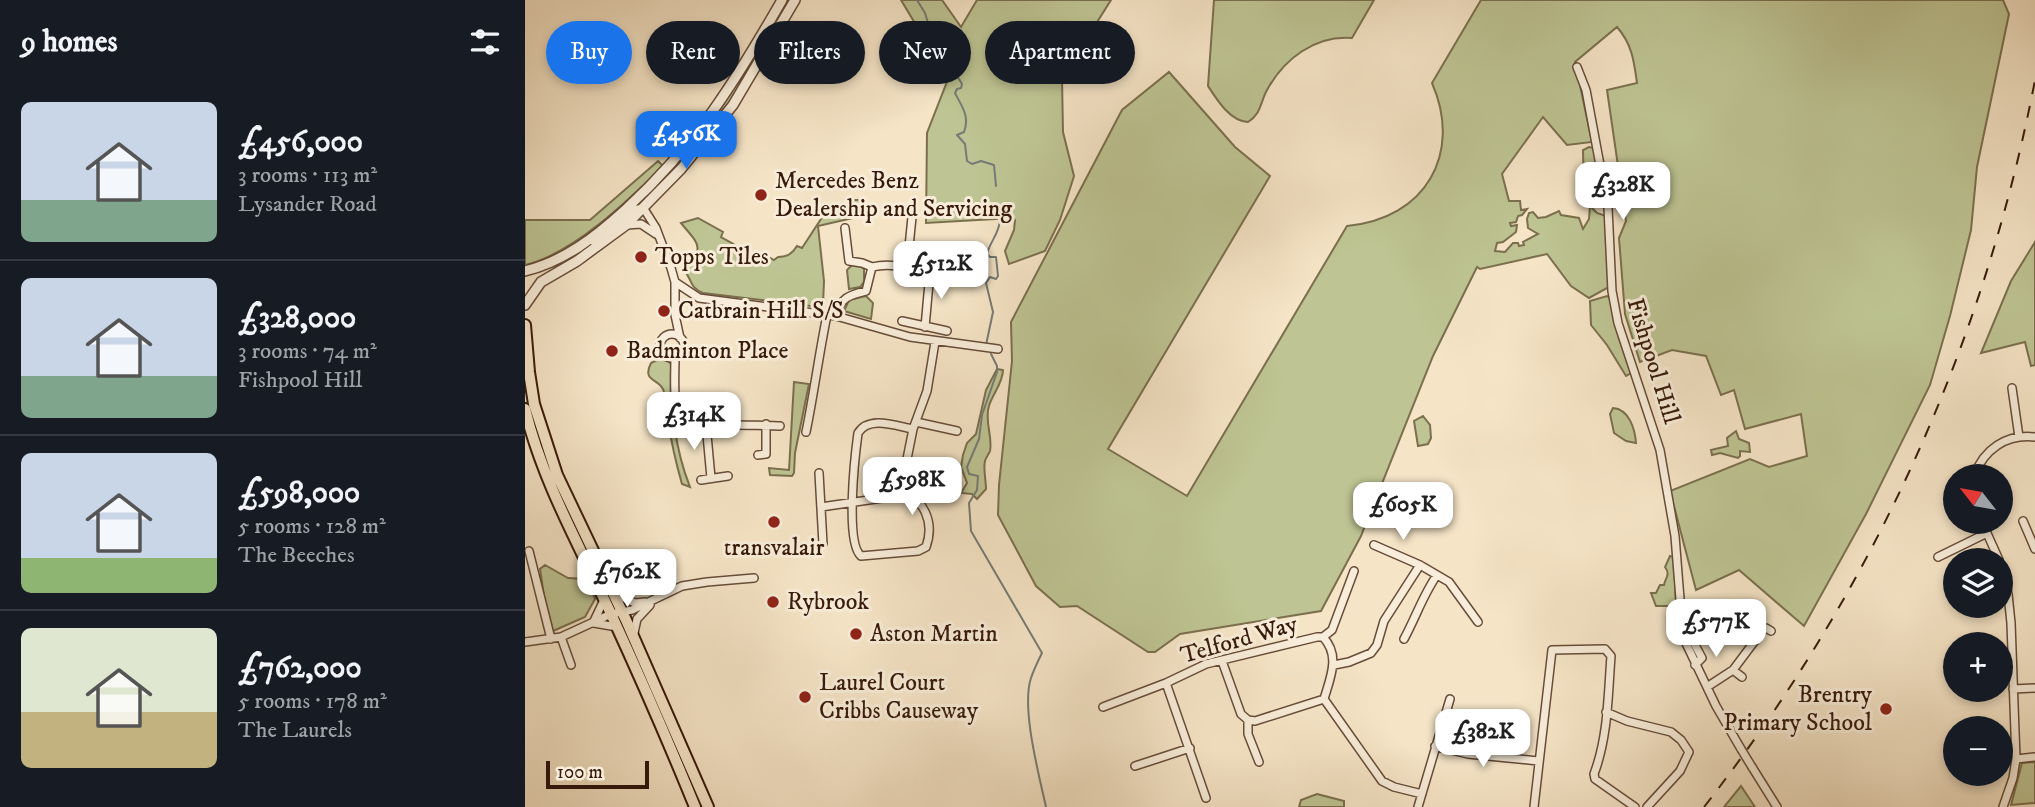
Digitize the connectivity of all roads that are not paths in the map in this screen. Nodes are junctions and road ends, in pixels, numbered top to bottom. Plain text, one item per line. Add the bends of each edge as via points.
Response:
1 (782, 0) edge
2 (795, 0) edge
3 (1577, 67) dead end
4 (644, 209) junction
5 (912, 217) dead end
6 (627, 225) junction
7 (845, 228) dead end
8 (659, 237) junction
9 (577, 250) junction
10 (872, 267) junction
11 (907, 267) junction
12 (525, 271) edge
13 (930, 272) junction
14 (973, 279) dead end
15 (675, 282) junction
16 (525, 305) edge
17 (675, 315) junction
18 (827, 315) junction
19 (835, 316) junction
20 (902, 321) dead end
21 (525, 325) edge
22 (925, 327) junction
23 (947, 331) dead end
24 (667, 336) junction
25 (680, 338) junction
26 (935, 342) junction
27 (998, 349) dead end
28 (675, 358) junction
29 (2012, 388) dead end
30 (525, 410) edge
31 (706, 424) junction
32 (766, 424) junction
33 (781, 426) dead end
34 (915, 426) junction
35 (957, 431) dead end
36 (806, 432) dead end
37 (2019, 436) junction
38 (2035, 438) edge
39 (758, 455) dead end
40 (1981, 464) edge
41 (820, 473) dead end
42 (728, 476) dead end
43 (711, 478) junction
44 (701, 480) dead end
45 (901, 489) junction
46 (852, 504) junction
47 (821, 507) junction
48 (2023, 521) dead end
49 (1985, 534) edge
50 (823, 544) dead end
51 (1374, 545) dead end
52 (2035, 549) edge
53 (529, 551) dead end
54 (1938, 556) dead end
55 (1420, 565) junction
56 (528, 566) edge
57 (1354, 571) dead end
58 (1437, 575) junction
59 (754, 578) dead end
60 (608, 597) junction
61 (656, 600) junction
62 (617, 613) junction
63 (1750, 616) dead end
64 (1478, 622) dead end
65 (593, 623) junction
66 (617, 628) junction
67 (561, 637) junction
68 (1323, 637) junction
69 (633, 638) junction
70 (551, 639) junction
71 (1404, 639) dead end
72 (525, 642) edge
73 (1695, 645) dead end
74 (1222, 661) junction
75 (571, 665) dead end
76 (1334, 665) junction
77 (1695, 665) junction
78 (1733, 670) junction
79 (1742, 677) dead end
80 (1167, 683) junction
81 (1707, 687) junction
82 (2035, 688) edge
83 (2013, 689) joint
84 (1324, 699) junction
85 (1450, 699) dead end
86 (1103, 707) dead end
87 (1607, 712) junction
88 (1248, 720) junction
89 (1435, 746) junction
90 (1190, 748) junction
91 (2035, 757) edge
92 (2016, 759) junction
93 (1538, 761) junction
94 (1259, 762) dead end
95 (1135, 766) dead end
96 (1422, 794) junction
97 (1206, 797) dead end
98 (695, 807) edge
99 (708, 807) edge
100 (1419, 807) edge
101 (1534, 807) edge
102 (1635, 807) edge
103 (1647, 807) edge
104 (1777, 807) edge
105 (2003, 807) edge

1 - 9 street via 739,75 695,138 642,194
2 - 4 street via 733,105
3 - 77 street, Fishpool Hill via 1586,90 1608,208 1618,323 1660,450 1675,536 1682,631
4 - 6 street
4 - 8 street
4 - 9 street via 635,209 609,232
5 - 11 street
6 - 8 street via 641,224
6 - 16 street via 541,282
7 - 10 street via 849,261
8 - 15 street
9 - 12 street
10 - 11 street
10 - 19 street via 866,291 845,297
11 - 13 street
13 - 14 street
13 - 22 street
15 - 17 street
15 - 18 street via 699,298
17 - 24 street
17 - 25 street
18 - 19 street
18 - 36 street
19 - 26 street
20 - 22 street
21 - 60 main road via 531,382 545,442
22 - 23 street
24 - 25 street
24 - 28 street via 661,351
25 - 28 street via 683,351
26 - 27 street
26 - 34 street via 927,391
28 - 31 street via 677,410 684,419
29 - 37 street
30 - 60 main road via 555,496
31 - 32 street
31 - 43 street
32 - 33 street
32 - 39 street via 766,454
34 - 35 street
34 - 45 street
34 - 46 street via 877,423 861,428
37 - 38 street
37 - 40 street via 1988,452
41 - 47 street
42 - 43 street
43 - 44 street
45 - 46 street via 896,496
45 - 46 street via 925,508 926,547 918,551 861,556 854,549
46 - 47 street
47 - 50 street
48 - 52 street
49 - 54 street
51 - 55 street
53 - 56 street
55 - 58 street
55 - 76 street via 1384,621 1371,653
56 - 70 street
57 - 68 street, Telford Way via 1332,630
58 - 64 street via 1449,582
58 - 71 street
59 - 61 street via 693,583
60 - 61 street via 635,603
60 - 62 main road
60 - 65 street
61 - 62 street
61 - 69 street via 637,619
62 - 65 street
62 - 66 main road
62 - 69 main road
63 - 78 street via 1767,630
65 - 66 street
65 - 67 street
66 - 98 main road
67 - 70 street
67 - 75 street
68 - 74 street, Telford Way
68 - 76 street, Telford Way
69 - 99 main road
70 - 72 street
73 - 77 street, Fishpool Hill via 1702,658
74 - 80 street, Telford Way
74 - 88 street via 1241,714
76 - 84 street
77 - 81 street, Fishpool Hill
78 - 79 street
78 - 81 street
80 - 86 street, Telford Way
80 - 90 street
81 - 104 street, Fishpool Hill, bridge
82 - 83 street
83 - 92 street
84 - 88 street
84 - 96 street via 1382,781
85 - 89 street
87 - 93 street via 1611,656 1605,649 1552,650
87 - 102 street via 1595,779
87 - 103 street via 1671,732 1689,752 1680,771
88 - 94 street via 1248,734
89 - 93 street
89 - 96 street
90 - 95 street
90 - 97 street
91 - 92 street
92 - 105 street
93 - 101 street
96 - 100 street

